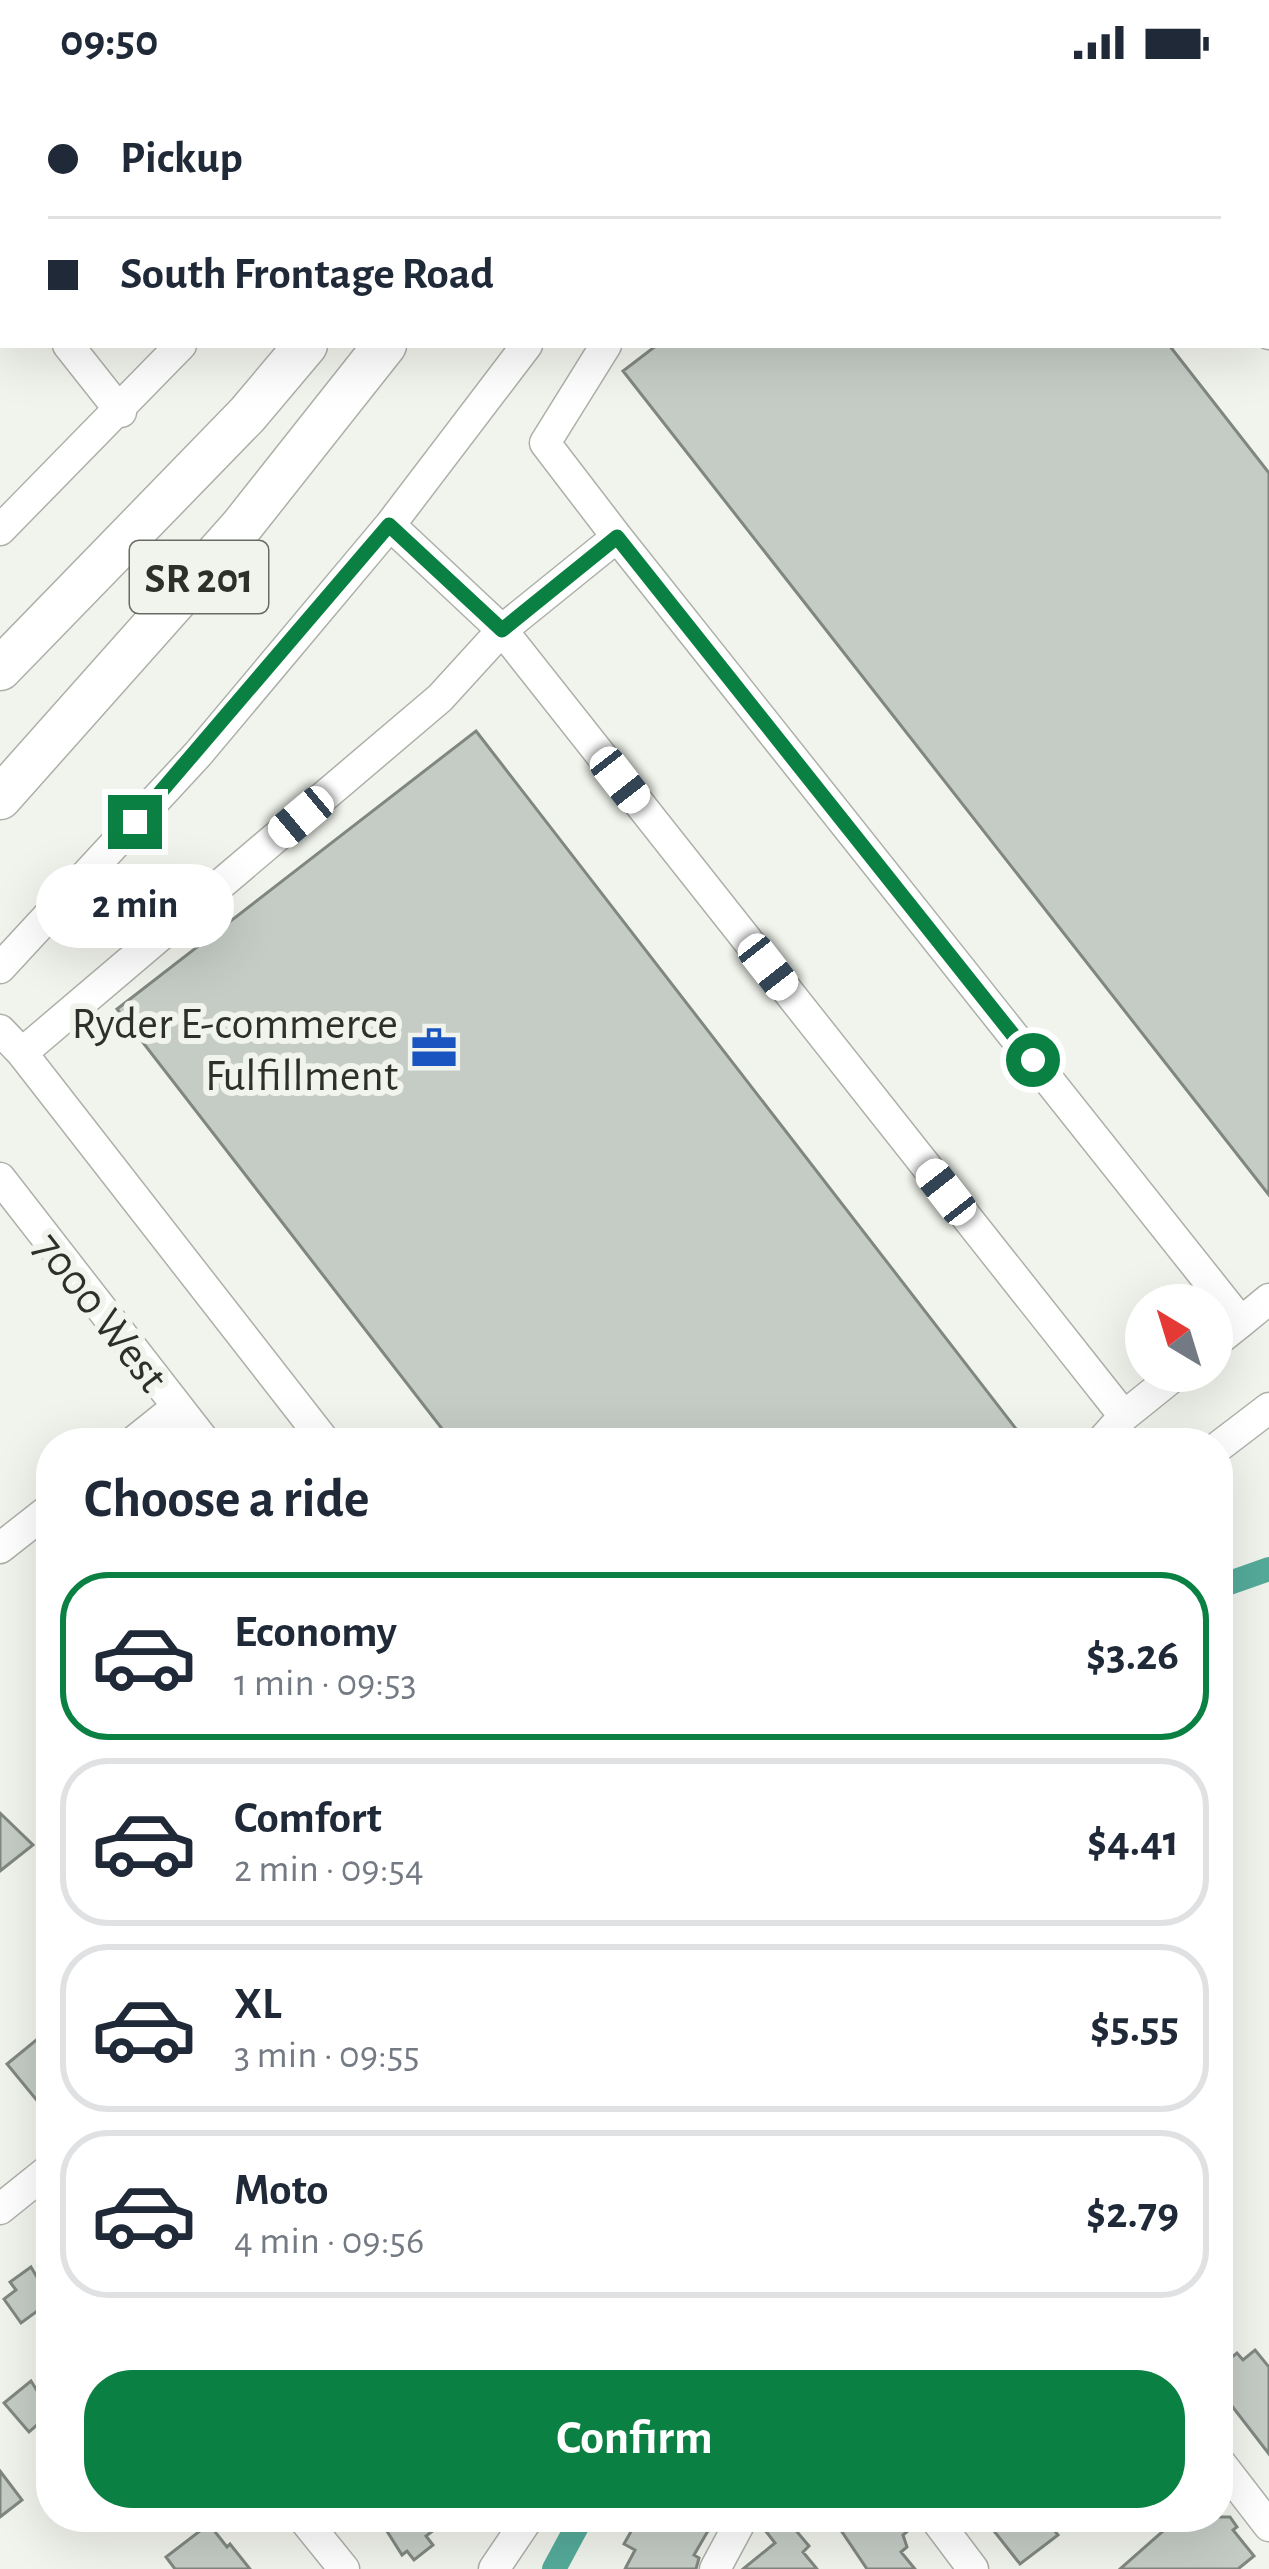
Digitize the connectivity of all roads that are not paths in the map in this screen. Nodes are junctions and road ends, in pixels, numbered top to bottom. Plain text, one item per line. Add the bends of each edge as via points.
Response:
1 (70, 348) edge
2 (178, 348) edge
3 (303, 348) edge
4 (383, 348) edge
5 (525, 348) edge
6 (603, 348) edge
7 (121, 412) junction
8 (389, 525) junction
9 (0, 530) edge
10 (617, 537) junction
11 (502, 630) junction
12 (0, 669) edge
13 (0, 798) edge
14 (0, 968) edge
15 (0, 1030) edge
16 (22, 1053) junction
17 (0, 1178) edge
18 (1269, 1299) edge
19 (1240, 1322) junction
20 (1233, 1328) edge
21 (1154, 1392) edge
22 (177, 1407) junction
23 (1269, 1408) edge
24 (1124, 1416) junction
25 (151, 1428) edge
26 (194, 1428) edge
27 (314, 1428) edge
28 (1113, 1428) edge
29 (1233, 1436) edge
30 (36, 1520) edge
31 (0, 1548) edge
32 (36, 2180) edge
33 (0, 2209) edge
34 (1233, 2479) edge
35 (1269, 2526) edge
36 (314, 2532) edge
37 (519, 2532) edge
38 (735, 2532) edge
39 (945, 2532) edge
40 (344, 2569) edge
41 (494, 2569) edge
42 (715, 2569) edge
43 (973, 2569) edge

1 - 7 street
2 - 7 street
3 - 12 highway, SR 201
4 - 13 highway, SR 201 via 242,527
5 - 8 street
6 - 10 street via 545,442
7 - 9 street
8 - 11 street
8 - 14 street via 198,754
10 - 11 street
10 - 19 street
11 - 16 street via 440,698
11 - 24 street
15 - 16 street
16 - 27 street
17 - 22 street, 7000 West
18 - 19 street
19 - 20 street
21 - 24 street
22 - 25 street
22 - 26 street, 7000 West
23 - 29 street
24 - 28 street
30 - 31 street
32 - 33 street
34 - 35 street
36 - 40 street
37 - 41 street
38 - 42 street
39 - 43 street

